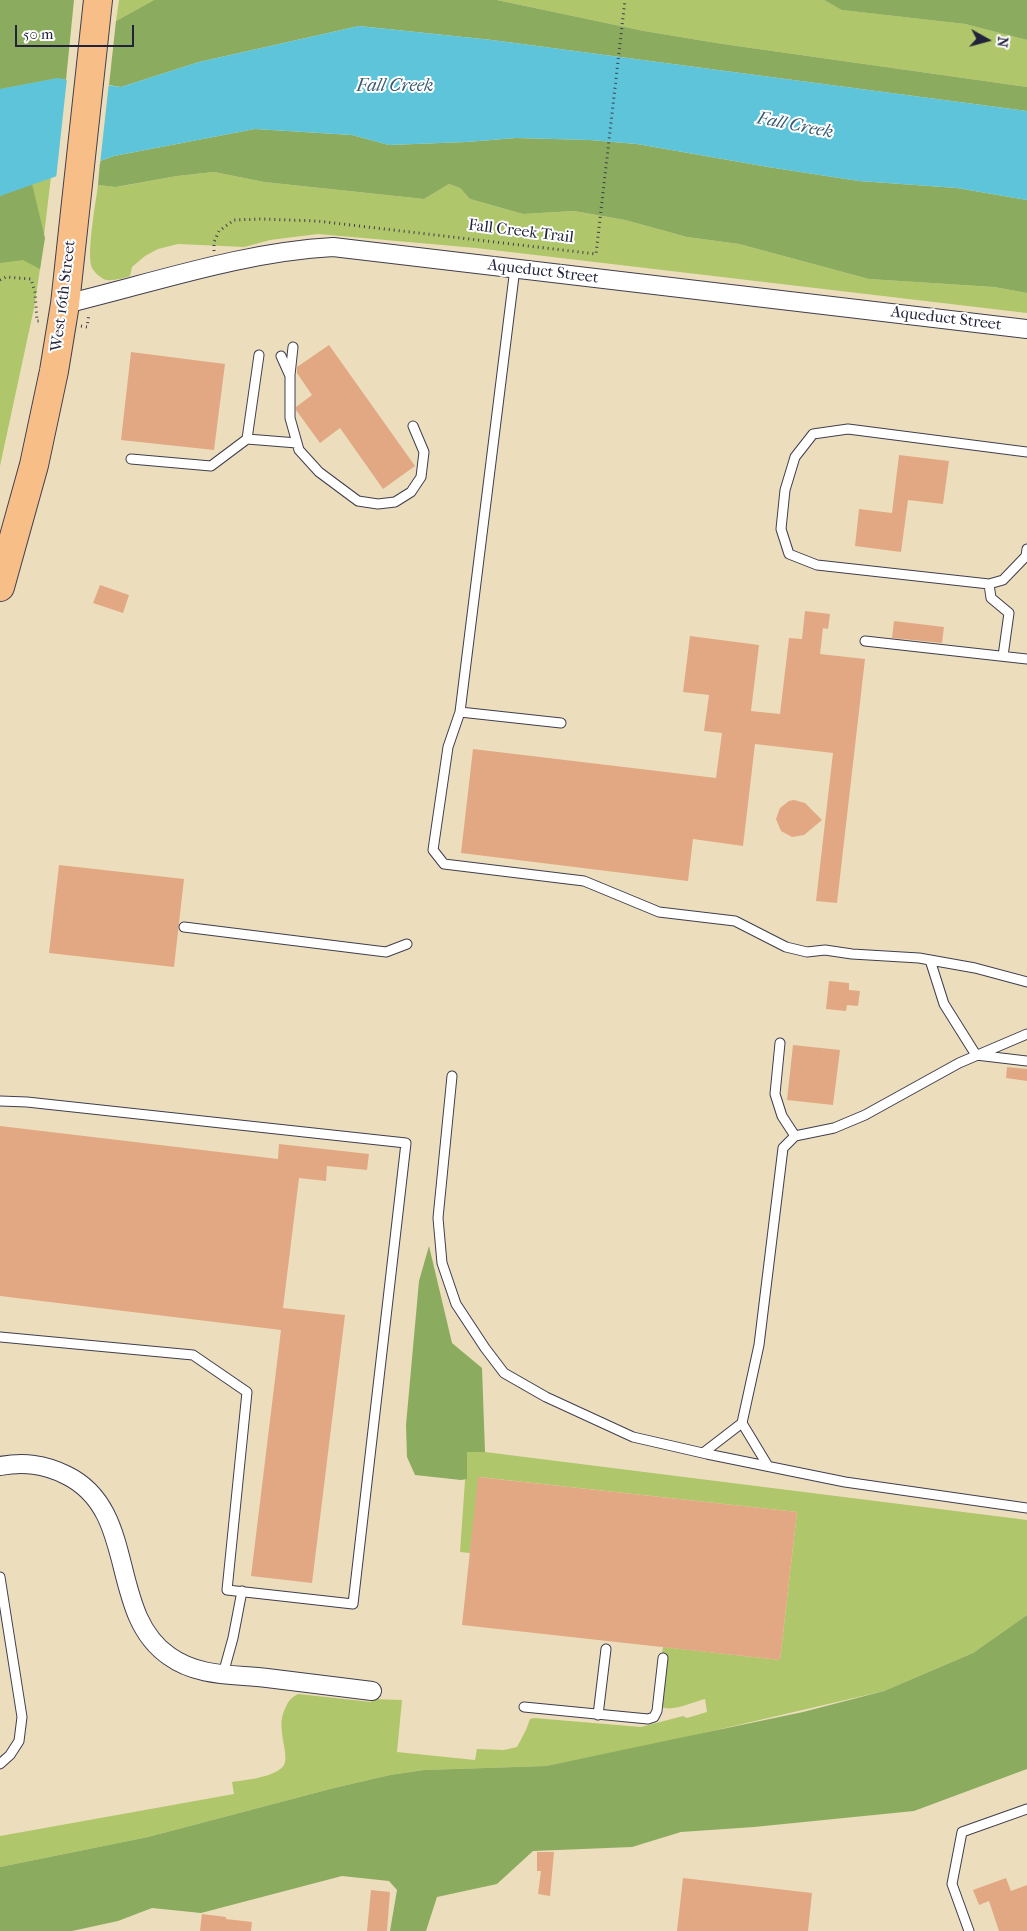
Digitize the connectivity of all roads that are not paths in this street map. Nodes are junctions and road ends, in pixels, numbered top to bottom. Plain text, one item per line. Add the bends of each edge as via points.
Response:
1 (98, 0) edge
2 (515, 268) junction
3 (77, 308) junction
4 (1027, 329) edge
5 (292, 347) dead end
6 (258, 355) dead end
7 (281, 356) dead end
8 (290, 376) junction
9 (413, 426) dead end
10 (247, 439) junction
11 (297, 443) junction
12 (1027, 452) edge
13 (131, 459) dead end
14 (1027, 549) edge
15 (989, 584) junction
16 (0, 587) edge
17 (865, 641) dead end
18 (1003, 656) junction
19 (1027, 660) edge
20 (460, 712) junction
21 (561, 723) dead end
22 (184, 927) dead end
23 (407, 944) dead end
24 (930, 960) junction
25 (1027, 982) edge
26 (1027, 1034) edge
27 (780, 1043) dead end
28 (976, 1055) junction
29 (1027, 1061) edge
30 (452, 1076) dead end
31 (0, 1101) edge
32 (795, 1136) junction
33 (0, 1337) edge
34 (742, 1423) junction
35 (703, 1453) junction
36 (0, 1466) edge
37 (768, 1466) junction
38 (1027, 1508) edge
39 (0, 1578) edge
40 (242, 1591) junction
41 (606, 1649) dead end
42 (663, 1658) dead end
43 (223, 1674) junction
44 (372, 1691) dead end
45 (524, 1707) dead end
46 (598, 1715) junction
47 (0, 1764) edge
48 (1027, 1809) edge
49 (970, 1931) edge

1 - 3 main road, West 16th Street via 70,244
2 - 3 street, Aqueduct Street via 333,247 309,248 215,266
2 - 4 street, Aqueduct Street
2 - 20 lane
3 - 16 main road, West 16th Street via 54,371 40,443
5 - 8 lane
6 - 10 lane
7 - 8 lane
8 - 11 lane via 290,418
9 - 11 lane via 424,452 421,478 411,492 395,502 358,501 319,472 298,450
10 - 11 lane
10 - 13 lane via 211,466
12 - 15 lane via 848,429 813,434 795,457 785,490 781,530 789,554 817,565
14 - 15 lane via 1026,556 1003,580
15 - 18 lane via 991,598 1009,613
17 - 18 lane
18 - 19 lane
20 - 21 lane
20 - 24 lane via 448,748 433,850 444,864 584,881 659,912 735,921 786,947 807,952 825,950
22 - 23 lane via 386,952
24 - 25 lane
24 - 28 lane via 944,1004
26 - 28 lane
27 - 32 lane via 775,1094 782,1116
28 - 29 lane
28 - 32 lane via 865,1115 834,1128
30 - 35 lane via 438,1218 442,1263 456,1304 485,1348 504,1373 546,1397 633,1437
31 - 40 lane via 406,1142 352,1604
32 - 34 lane via 783,1148 759,1345
33 - 40 lane via 193,1355 247,1392 227,1590
34 - 35 lane
34 - 37 lane
35 - 37 lane
36 - 43 street via 38,1465 82,1484 108,1518 135,1609 147,1634 167,1655 186,1666
37 - 38 lane via 846,1482
39 - 47 lane via 22,1717 19,1741
40 - 43 lane
41 - 46 lane
42 - 46 lane via 654,1717
43 - 44 street
45 - 46 lane
48 - 49 lane via 962,1832 952,1884

